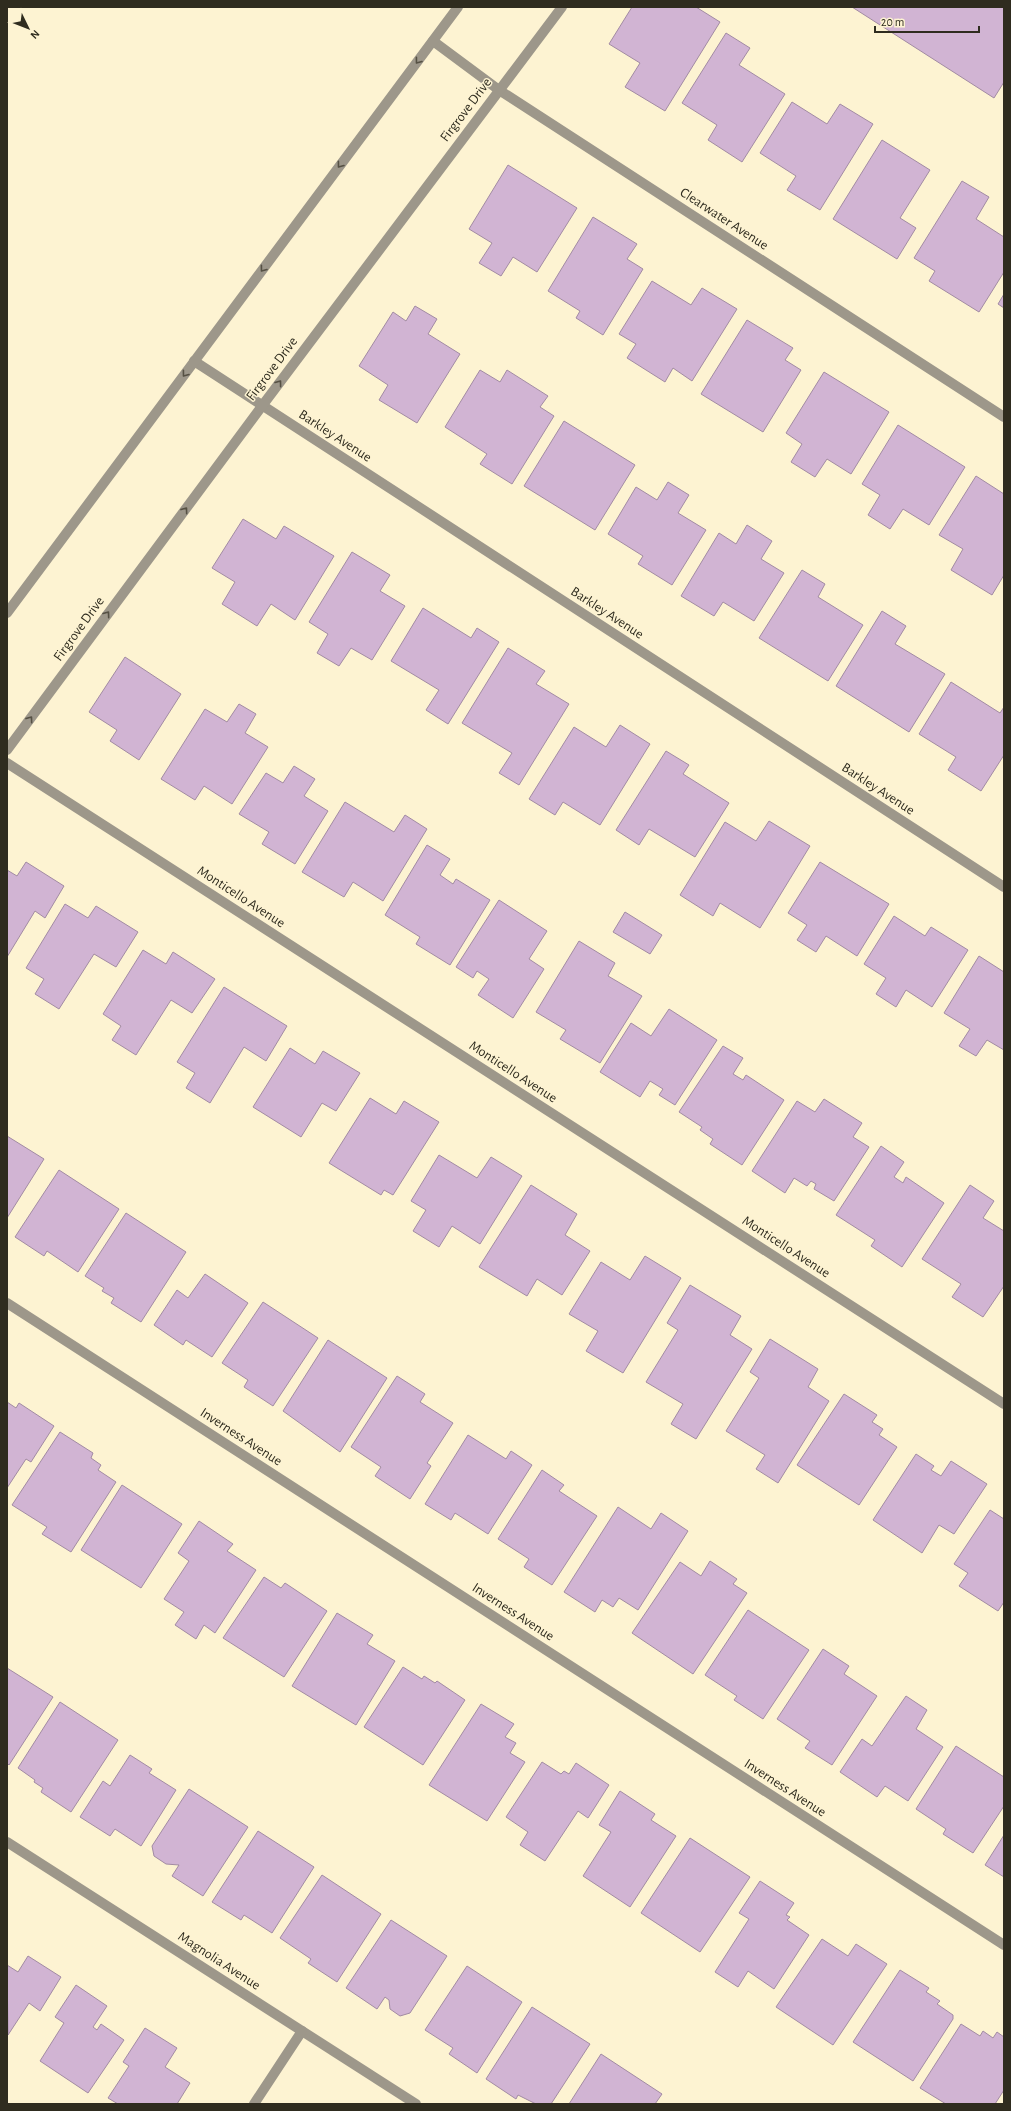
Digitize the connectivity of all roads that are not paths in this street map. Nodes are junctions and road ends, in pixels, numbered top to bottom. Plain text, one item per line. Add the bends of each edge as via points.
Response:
1 (458, 7) edge
2 (562, 7) edge
3 (433, 41) junction
4 (499, 90) junction
5 (194, 361) junction
6 (262, 406) junction
7 (1004, 417) edge
8 (7, 613) edge
9 (7, 750) edge
10 (7, 763) edge
11 (1004, 887) edge
12 (7, 1303) edge
13 (1004, 1404) edge
14 (7, 1842) edge
15 (1004, 1945) edge
16 (302, 2031) junction
17 (254, 2104) edge
18 (416, 2104) edge

1 - 3 street
2 - 4 street, Firgrove Drive
3 - 4 street, Clearwater Avenue
3 -> 5 street
6 -> 4 street, Firgrove Drive
4 - 7 street, Clearwater Avenue
5 - 6 street, Barkley Avenue
5 -> 8 street
9 -> 6 street, Firgrove Drive
6 - 11 street, Barkley Avenue
10 - 13 street, Monticello Avenue
12 - 15 street, Inverness Avenue
14 - 16 street, Magnolia Avenue
16 - 17 street
16 - 18 street, Magnolia Avenue

